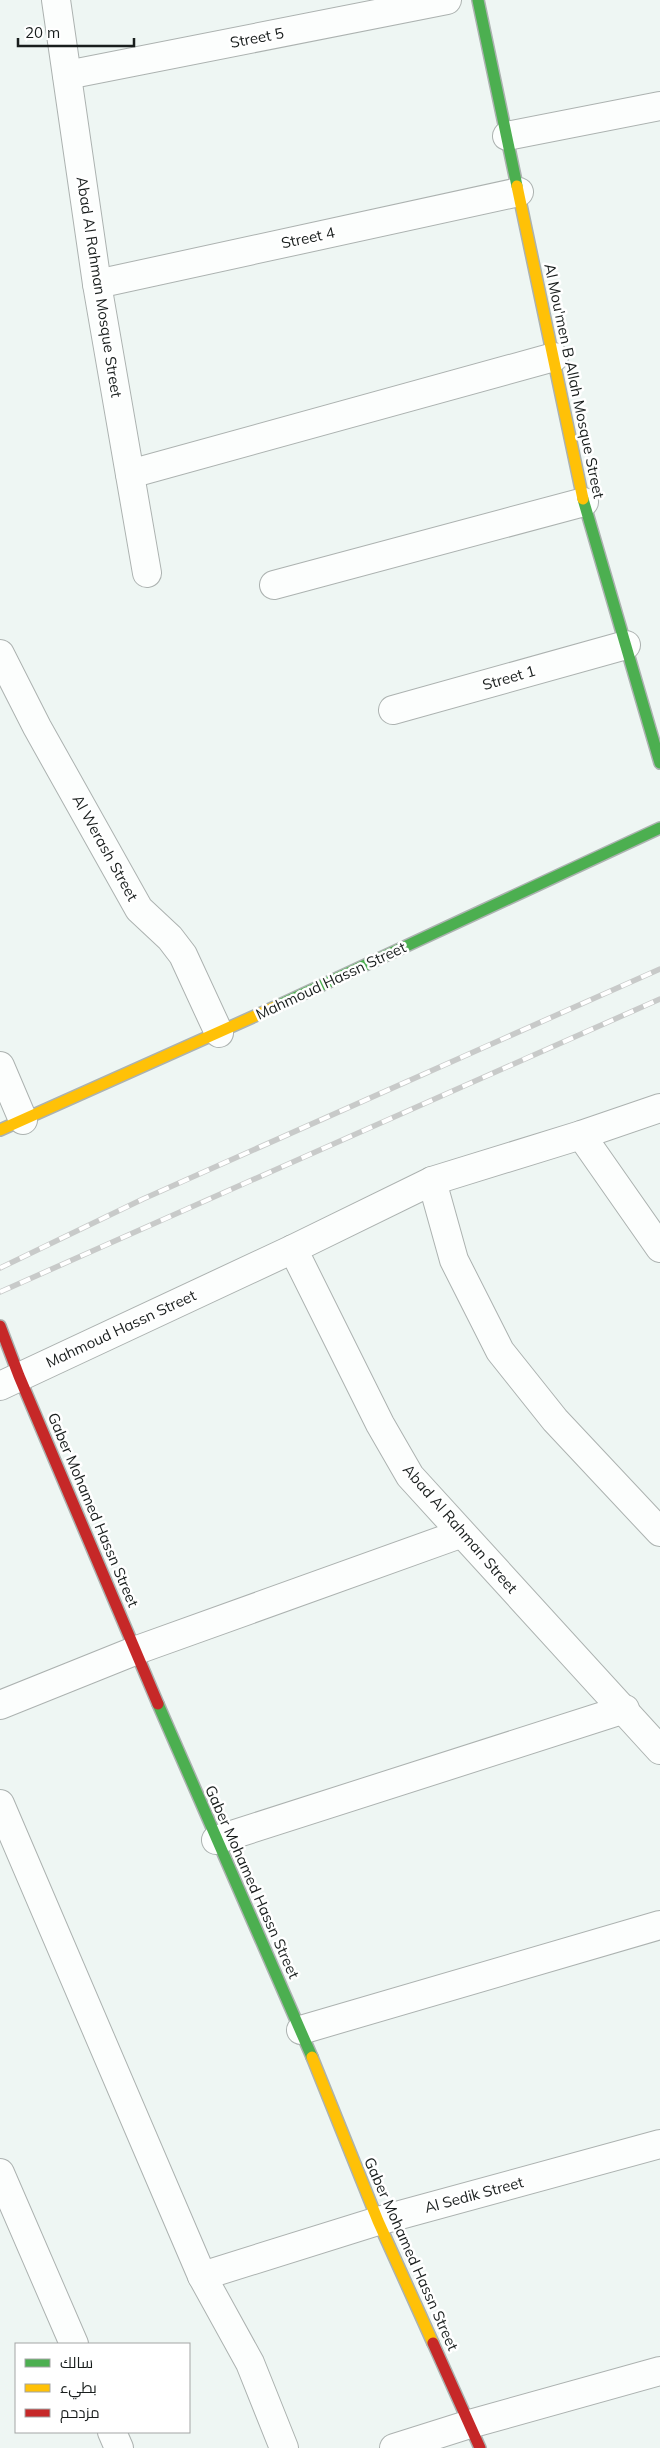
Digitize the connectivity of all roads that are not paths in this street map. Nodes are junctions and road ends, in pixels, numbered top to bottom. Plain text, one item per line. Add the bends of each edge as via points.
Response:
1 (56, 0) edge
2 (447, 0) edge
3 (478, 0) edge
4 (67, 75) junction
5 (660, 106) edge
6 (507, 136) junction
7 (519, 192) junction
8 (97, 284) junction
9 (554, 357) junction
10 (130, 474) junction
11 (584, 502) junction
12 (148, 574) dead end
13 (274, 584) dead end
14 (626, 645) junction
15 (0, 654) edge
16 (393, 710) dead end
17 (660, 763) edge
18 (660, 828) edge
19 (219, 1033) junction
20 (0, 1066) edge
21 (660, 1108) edge
22 (11, 1125) edge
23 (581, 1135) junction
24 (432, 1181) junction
25 (660, 1248) edge
26 (293, 1249) junction
27 (0, 1326) edge
28 (9, 1381) edge
29 (660, 1532) edge
30 (460, 1534) junction
31 (137, 1650) junction
32 (0, 1705) edge
33 (625, 1709) junction
34 (660, 1750) edge
35 (0, 1804) edge
36 (216, 1840) junction
37 (660, 1925) edge
38 (301, 2030) junction
39 (660, 2144) edge
40 (0, 2173) edge
41 (378, 2221) junction
42 (202, 2276) junction
43 (74, 2343) edge
44 (660, 2371) edge
45 (112, 2433) edge
46 (475, 2436) edge
47 (119, 2448) edge
48 (284, 2448) edge
49 (394, 2448) edge

1 - 4 street, Abad Al Rahman Mosque Street
2 - 4 street, Street 5
3 - 6 street, Al Mou'men B Allah Mosque Street
4 - 8 street, Abad Al Rahman Mosque Street
5 - 6 street
6 - 7 street, Al Mou'men B Allah Mosque Street
7 - 8 street, Street 4
7 - 9 street, Al Mou'men B Allah Mosque Street
8 - 10 street, Abad Al Rahman Mosque Street
9 - 10 street
9 - 11 street, Al Mou'men B Allah Mosque Street
10 - 12 street, Abad Al Rahman Mosque Street
11 - 13 street
11 - 14 street, Al Mou'men B Allah Mosque Street
14 - 16 street, Street 1
14 - 17 street, Al Mou'men B Allah Mosque Street
15 - 19 street, Al Werash Street via 139,909 183,955
18 - 19 street, Mahmoud Hassn Street
19 - 22 street, Mahmoud Hassn Street
20 - 22 street
21 - 23 street, Mahmoud Hassn Street
23 - 24 street, Mahmoud Hassn Street
23 - 25 street
24 - 26 street, Mahmoud Hassn Street
24 - 29 street via 454,1260 500,1351 554,1420
26 - 28 street, Mahmoud Hassn Street
26 - 30 street, Abad Al Rahman Street via 395,1453 410,1476
27 - 28 street, Gaber Mohamed Hassn Street
28 - 31 street, Gaber Mohamed Hassn Street
30 - 31 street
30 - 33 street, Abad Al Rahman Street
31 - 32 street
31 - 36 street, Gaber Mohamed Hassn Street
33 - 34 street, Abad Al Rahman Street
33 - 36 street
35 - 42 street
36 - 38 street, Gaber Mohamed Hassn Street
37 - 38 street
38 - 41 street, Gaber Mohamed Hassn Street
39 - 41 street, Al Sedik Street
40 - 43 street
41 - 42 street, Al Sedik Street
41 - 46 street, Gaber Mohamed Hassn Street
42 - 48 street via 250,2364
44 - 46 street
45 - 47 street
46 - 49 street

